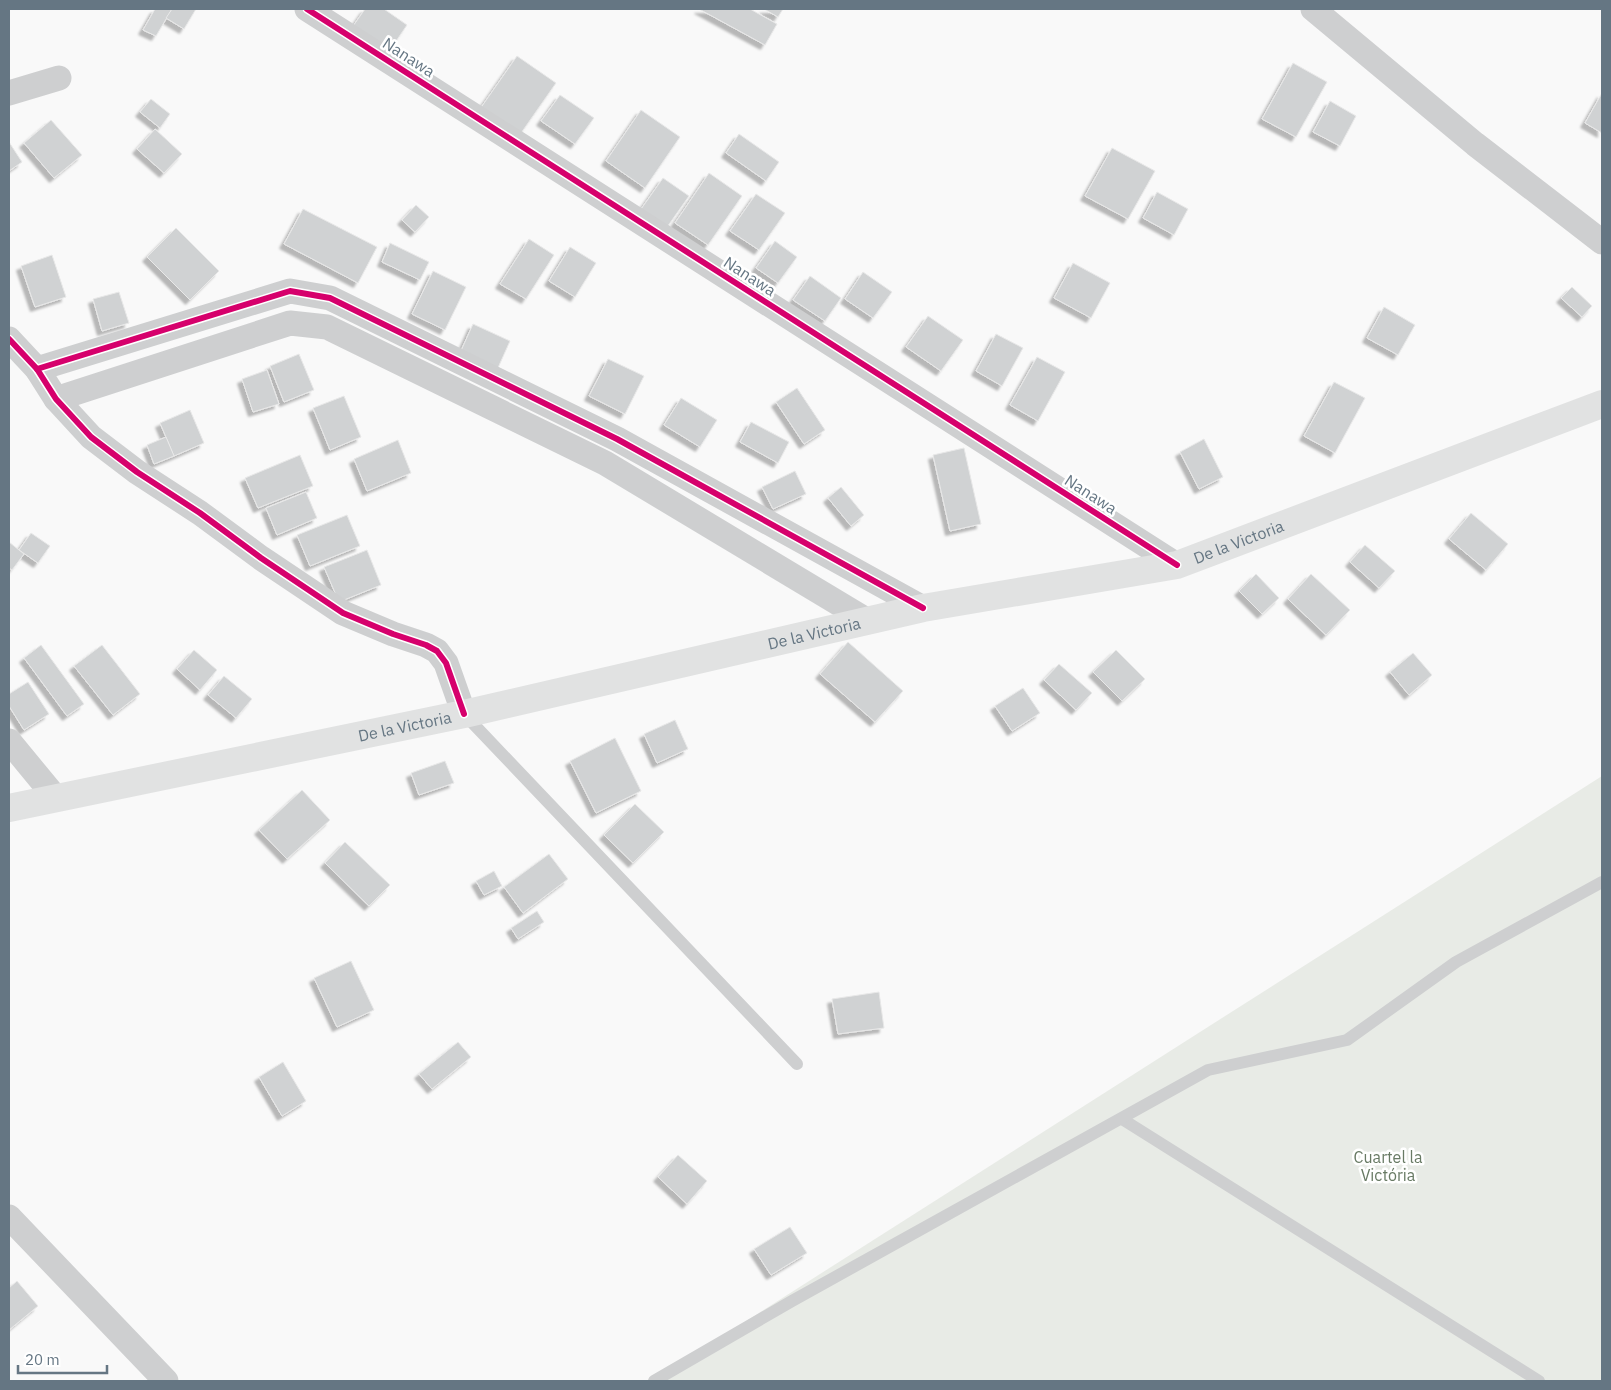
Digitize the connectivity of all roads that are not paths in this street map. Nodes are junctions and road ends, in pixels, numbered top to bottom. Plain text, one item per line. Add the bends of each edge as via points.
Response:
1 (307, 9) edge
2 (1313, 9) edge
3 (59, 78) dead end
4 (9, 93) edge
5 (1602, 242) edge
6 (290, 291) junction
7 (290, 323) junction
8 (9, 339) edge
9 (37, 369) junction
10 (56, 399) junction
11 (1602, 404) edge
12 (1178, 566) junction
13 (923, 608) junction
14 (868, 621) junction
15 (464, 714) junction
16 (9, 741) edge
17 (56, 798) junction
18 (9, 808) edge
19 (1602, 882) edge
20 (797, 1064) dead end
21 (1122, 1119) junction
22 (9, 1217) edge
23 (166, 1381) edge
24 (654, 1381) edge
25 (1539, 1381) edge

1 - 12 street, Nanawa
2 - 5 street via 1474,144
3 - 4 street
6 - 7 street
6 - 9 street
6 - 13 street via 330,298 617,439
7 - 10 street
7 - 14 street via 327,327 605,462
8 - 9 street
9 - 10 street
10 - 15 street via 91,437 137,472 343,613 436,651 446,662
11 - 12 main road, De la Victoria
12 - 13 main road, De la Victoria
13 - 14 main road, De la Victoria
14 - 15 main road, De la Victoria
15 - 17 main road, De la Victoria
15 - 20 lane
16 - 17 street
17 - 18 main road, De la Victoria
19 - 21 lane via 1456,962 1347,1040 1208,1070
21 - 24 lane
21 - 25 lane
22 - 23 street

